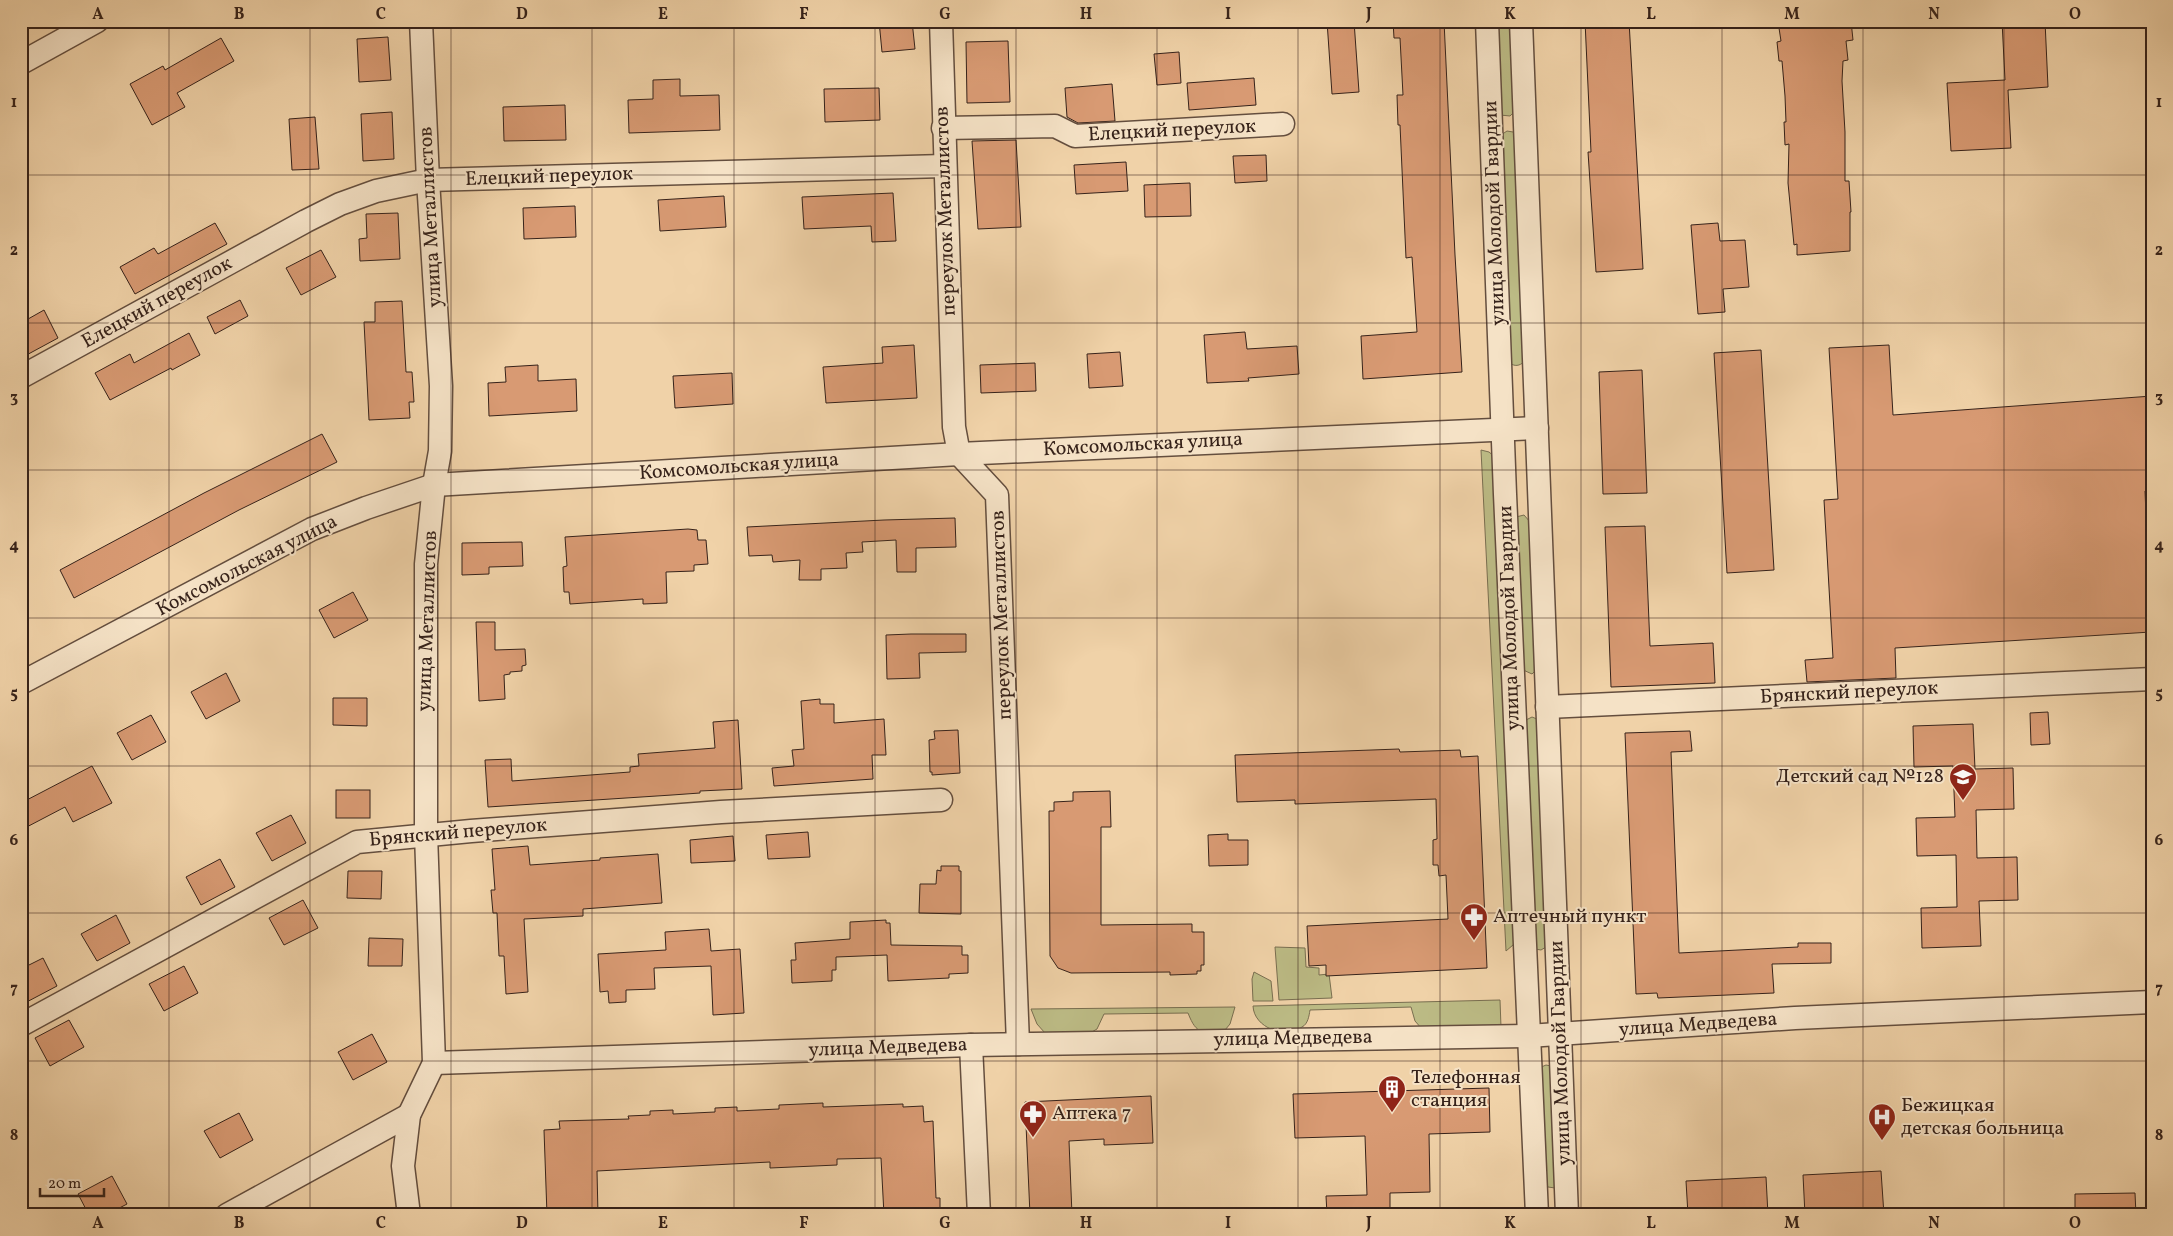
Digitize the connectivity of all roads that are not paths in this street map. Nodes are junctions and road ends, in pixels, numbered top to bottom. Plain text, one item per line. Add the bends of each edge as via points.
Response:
1 (97, 21) edge
2 (421, 21) edge
3 (941, 21) edge
4 (1487, 21) edge
5 (1520, 21) edge
6 (21, 63) edge
7 (1283, 124) dead end
8 (943, 128) junction
9 (944, 166) junction
10 (428, 180) junction
11 (21, 377) edge
12 (1502, 428) junction
13 (1537, 428) junction
14 (959, 454) junction
15 (434, 485) junction
16 (2152, 679) edge
17 (21, 683) edge
18 (1547, 707) junction
19 (941, 800) dead end
20 (426, 834) junction
21 (2152, 1002) edge
22 (21, 1025) edge
23 (1560, 1034) junction
24 (1528, 1036) junction
25 (1018, 1044) junction
26 (971, 1045) junction
27 (434, 1063) junction
28 (409, 1115) junction
29 (227, 1215) edge
30 (409, 1215) edge
31 (979, 1215) edge
32 (1537, 1215) edge
33 (1567, 1215) edge

1 - 6 street
2 - 10 street, улица Металлистов
3 - 8 street, переулок Металлистов
4 - 12 street, улица Молодой Гвардии
5 - 13 street, улица Молодой Гвардии
7 - 8 street, Елецкий переулок via 1076,136 1055,126
8 - 9 street, переулок Металлистов
9 - 10 street, Елецкий переулок
9 - 14 street, переулок Металлистов via 954,427
10 - 11 street, Елецкий переулок via 376,191 340,204
10 - 15 street, улица Металлистов via 441,386 440,451
12 - 13 street, Комсомольская улица
12 - 14 street, Комсомольская улица
12 - 24 street, улица Молодой Гвардии
13 - 18 street, улица Молодой Гвардии
14 - 15 street, Комсомольская улица
14 - 25 street, переулок Металлистов via 997,495
15 - 17 street, Комсомольская улица via 312,529
15 - 20 street, улица Металлистов via 426,564
16 - 18 street, Брянский переулок
18 - 23 street, улица Молодой Гвардии
19 - 20 street, Брянский переулок
20 - 22 street, Брянский переулок via 357,842
20 - 27 street, улица Металлистов
21 - 23 street, улица Медведева via 1795,1018
23 - 24 street, улица Медведева
23 - 33 street, улица Молодой Гвардии
24 - 25 street, улица Медведева
24 - 32 street, улица Молодой Гвардии
25 - 26 street, улица Медведева
26 - 27 street, улица Медведева
26 - 31 street
27 - 28 street, улица Металлистов
28 - 29 street
28 - 30 street, улица Металлистов via 403,1166

